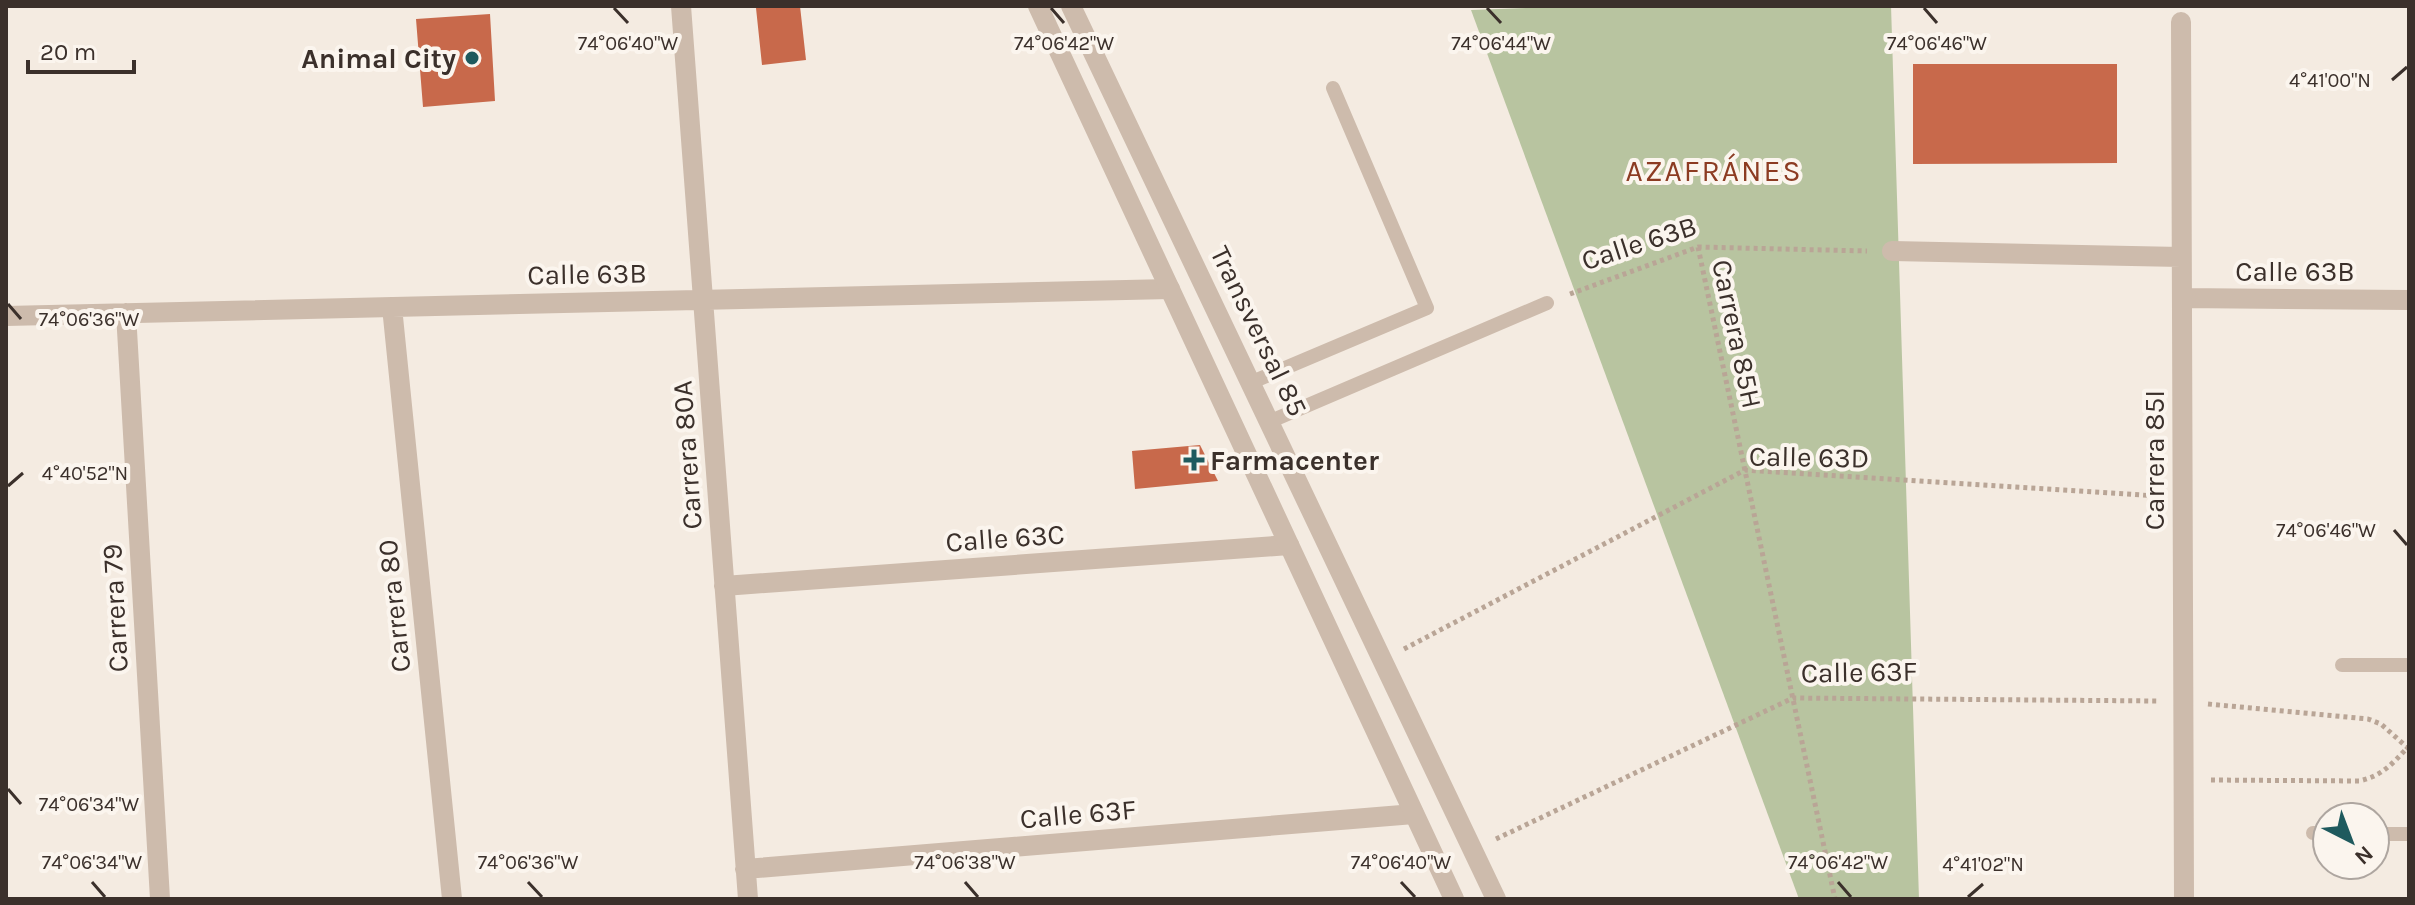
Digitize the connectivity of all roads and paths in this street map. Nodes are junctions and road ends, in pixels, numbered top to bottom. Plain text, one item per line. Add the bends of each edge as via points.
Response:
1 (681, 6) edge
2 (1038, 6) edge
3 (1071, 6) edge
4 (2181, 22) dead end
5 (1333, 88) dead end
6 (1698, 247) junction
7 (1892, 251) joint
8 (2181, 257) junction
9 (1170, 289) junction
10 (2182, 298) junction
11 (703, 300) junction
12 (2409, 300) edge
13 (1547, 303) joint
14 (392, 307) junction
15 (126, 313) junction
16 (6, 316) edge
17 (1252, 382) junction
18 (1271, 421) junction
19 (1238, 435) junction
20 (1745, 470) junction
21 (2182, 497) junction
22 (1289, 545) junction
23 (724, 586) junction
24 (1382, 654) junction
25 (2342, 665) dead end
26 (2409, 665) edge
27 (1793, 698) junction
28 (2183, 701) junction
29 (2409, 748) edge
30 (2184, 780) junction
31 (1414, 814) junction
32 (1473, 850) junction
33 (745, 869) junction
34 (160, 899) edge
35 (452, 899) edge
36 (748, 899) edge
37 (1454, 899) edge
38 (1496, 899) edge
39 (1835, 899) edge
40 (2184, 899) edge

1 - 11 street, Carrera 80A
2 - 9 street
3 - 17 street, Transversal 85
4 - 8 street, Carrera 85I
5 - 17 lane via 1427,308
6 - 7 path, Calle 63B
6 - 13 path, Calle 63B
6 - 20 path, Carrera 85H
7 - 8 street
8 - 10 street, Carrera 85I
9 - 11 street, Calle 63B
9 - 19 street
10 - 12 street, Calle 63B
10 - 21 street, Carrera 85I
11 - 14 street, Calle 63B
11 - 23 street, Carrera 80A
13 - 18 lane
14 - 15 street, Calle 63B
14 - 35 street, Carrera 80
15 - 16 street, Calle 63B
15 - 34 street, Carrera 79
17 - 18 street, Transversal 85
18 - 19 street
18 - 24 street, Transversal 85
19 - 22 street
20 - 21 path, Calle 63D
20 - 24 path, Calle 63D via 1407,649
20 - 27 path, Carrera 85H
21 - 28 street, Carrera 85I
22 - 23 street, Calle 63C
22 - 31 street
23 - 33 street, Carrera 80A
24 - 32 street, Transversal 85
25 - 26 lane
27 - 28 path, Calle 63F
27 - 32 path, Calle 63F
27 - 39 path, Carrera 85H
28 - 29 path, Calle 63F via 2368,719
28 - 30 street, Carrera 85I
29 - 30 path via 2376,778 2359,781
30 - 40 street, Carrera 85I
31 - 33 street, Calle 63F
31 - 37 street
32 - 38 street, Transversal 85
33 - 36 street, Carrera 80A

